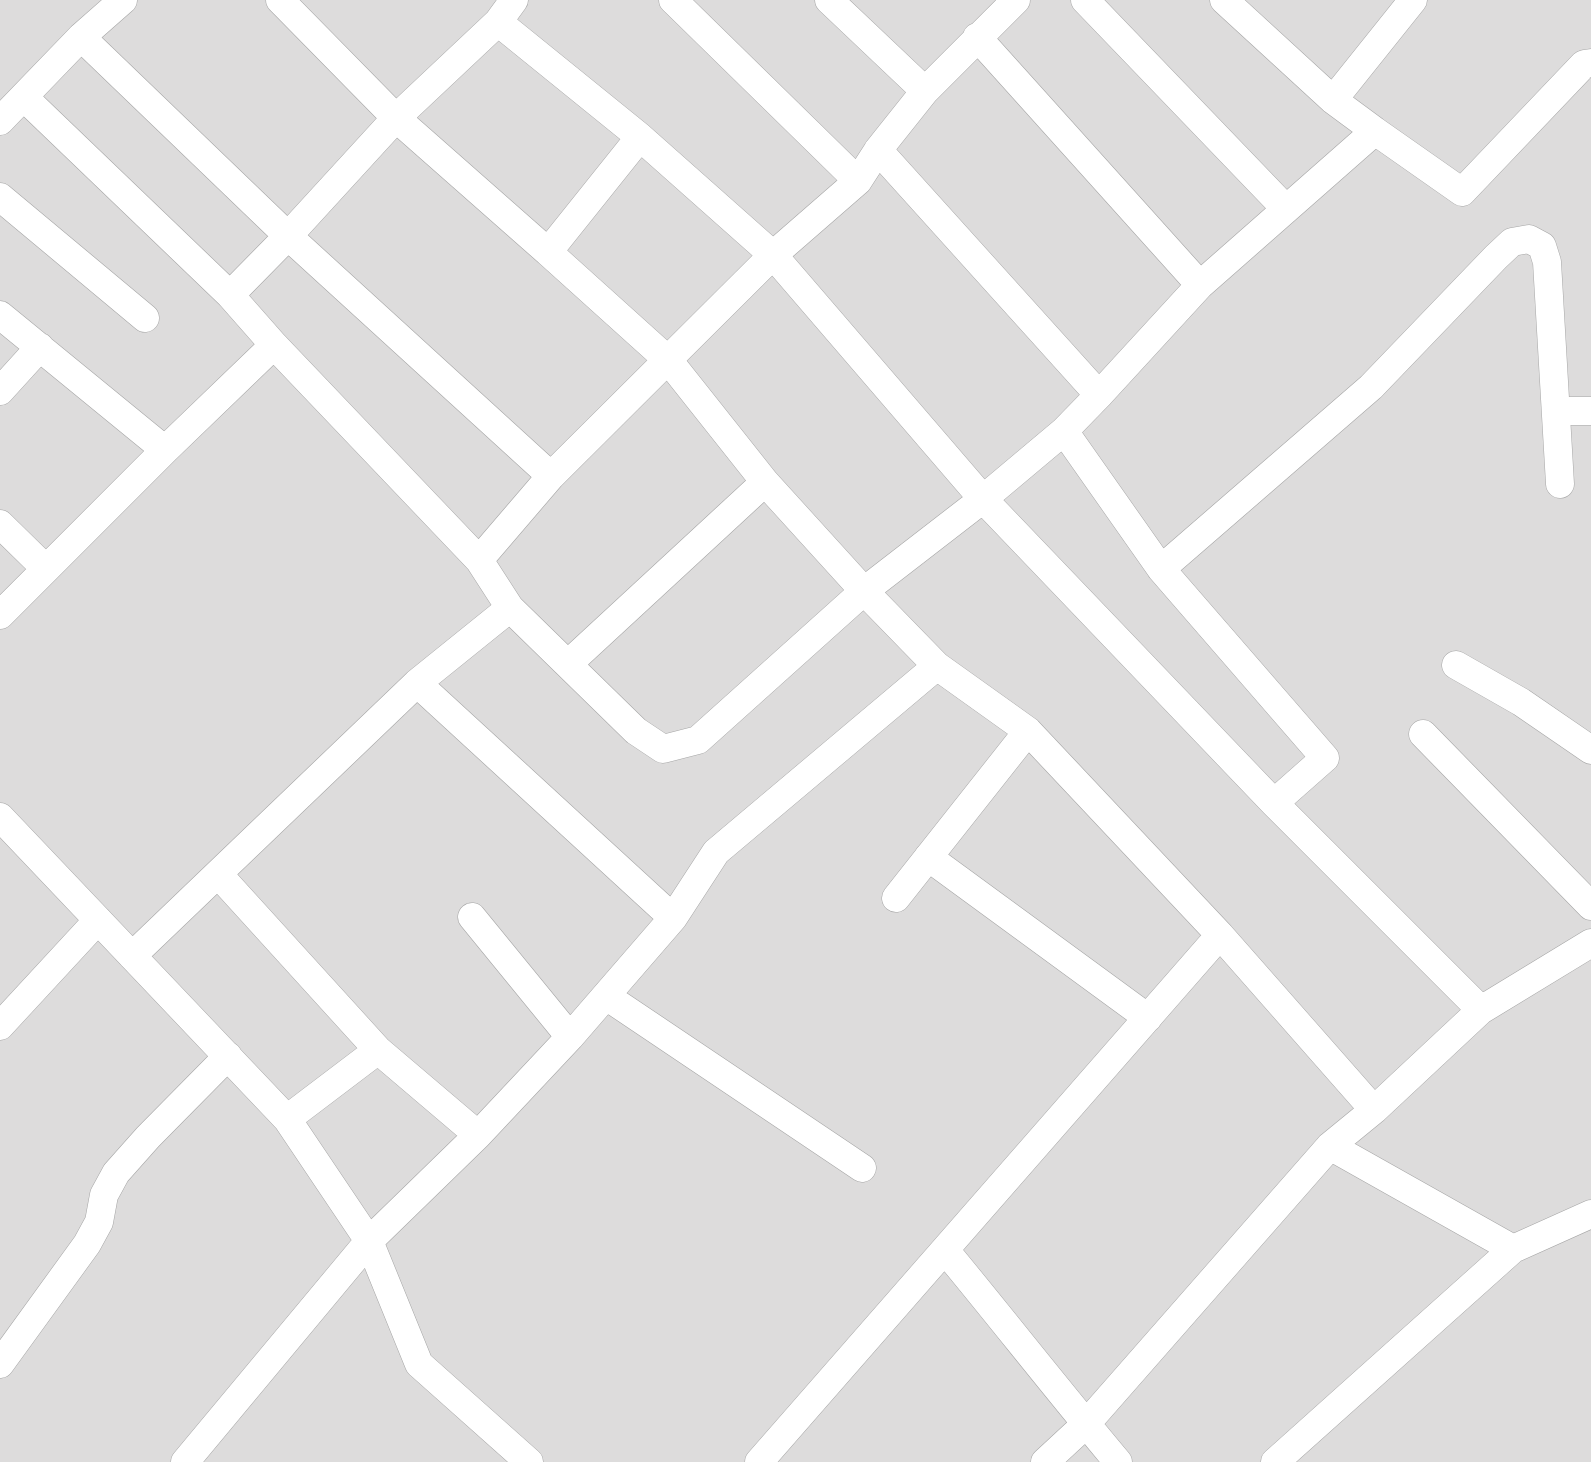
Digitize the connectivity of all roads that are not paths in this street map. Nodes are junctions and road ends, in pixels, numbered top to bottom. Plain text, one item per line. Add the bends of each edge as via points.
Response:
1 (280, 0) edge
2 (514, 0) edge
3 (673, 0) edge
4 (829, 0) edge
5 (1016, 0) edge
6 (1085, 0) edge
7 (1224, 0) edge
8 (1414, 0) edge
9 (120, 1) edge
10 (498, 22) junction
11 (81, 38) junction
12 (977, 38) junction
13 (1591, 63) edge
14 (924, 91) junction
15 (1333, 100) junction
16 (32, 105) dead end
17 (396, 118) junction
18 (0, 121) edge
19 (1375, 131) junction
20 (640, 137) junction
21 (878, 150) junction
22 (858, 181) junction
23 (0, 197) edge
24 (1286, 209) junction
25 (288, 236) junction
26 (548, 252) junction
27 (773, 255) junction
28 (1200, 286) junction
29 (230, 295) junction
30 (0, 315) edge
31 (145, 318) dead end
32 (274, 345) junction
33 (40, 347) junction
34 (668, 361) junction
35 (0, 390) edge
36 (1099, 396) junction
37 (1557, 411) junction
38 (1591, 411) edge
39 (1064, 431) junction
40 (165, 450) junction
41 (551, 476) junction
42 (765, 482) junction
43 (1560, 484) dead end
44 (982, 498) junction
45 (0, 524) edge
46 (479, 560) junction
47 (46, 569) junction
48 (1161, 569) junction
49 (864, 591) junction
50 (510, 608) junction
51 (0, 615) edge
52 (568, 664) junction
53 (1456, 665) dead end
54 (938, 666) junction
55 (417, 683) junction
56 (1028, 731) junction
57 (1423, 734) dead end
58 (1591, 750) edge
59 (1274, 803) junction
60 (0, 818) edge
61 (928, 857) junction
62 (218, 874) junction
63 (896, 898) dead end
64 (1591, 906) edge
65 (472, 917) dead end
66 (673, 918) junction
67 (98, 920) junction
68 (1220, 935) junction
69 (1591, 943) edge
70 (132, 956) junction
71 (606, 996) junction
72 (1481, 1010) junction
73 (1148, 1018) junction
74 (0, 1026) edge
75 (570, 1037) junction
76 (378, 1050) junction
77 (228, 1056) junction
78 (1374, 1110) junction
79 (287, 1119) junction
80 (478, 1135) junction
81 (1330, 1146) junction
82 (862, 1168) dead end
83 (1591, 1214) edge
84 (369, 1241) junction
85 (1513, 1249) junction
86 (945, 1250) junction
87 (0, 1364) edge
88 (1086, 1424) junction
89 (185, 1462) edge
90 (529, 1462) edge
91 (759, 1462) edge
92 (1045, 1462) edge
93 (1118, 1462) edge
94 (1275, 1462) edge

1 - 17 street
2 - 10 street
3 - 22 street
4 - 14 street
5 - 12 street
6 - 24 street
7 - 15 street
8 - 15 street
9 - 11 street
10 - 17 street
10 - 20 street
11 - 18 street
11 - 25 street
12 - 14 street
12 - 28 street
13 - 19 street via 1584,64 1462,192
14 - 21 street
15 - 19 street
16 - 29 street
17 - 25 street
17 - 26 street
19 - 24 street
20 - 26 street
20 - 27 street
21 - 22 street
21 - 36 street
22 - 27 street
23 - 31 street
24 - 28 street
25 - 29 street
25 - 41 street
26 - 34 street
27 - 34 street
27 - 44 street
28 - 36 street
29 - 32 street
30 - 33 street
32 - 40 street
32 - 46 street
33 - 35 street
33 - 40 street
34 - 41 street
34 - 42 street
36 - 39 street
37 - 38 street
37 - 43 street
37 - 48 street via 1548,262 1542,246 1529,239 1512,242 1371,387
39 - 44 street
39 - 48 street
40 - 47 street
41 - 46 street
42 - 49 street
42 - 52 street
44 - 49 street
44 - 59 street
45 - 47 street
46 - 50 street
47 - 51 street
48 - 59 street via 1325,758
49 - 52 street via 698,740 663,749 636,731
49 - 54 street
50 - 52 street
50 - 55 street
53 - 58 street via 1521,702
54 - 56 street
54 - 66 street via 716,852
55 - 62 street
55 - 66 street
56 - 61 street
56 - 68 street
57 - 64 street
59 - 72 street
60 - 67 street
61 - 63 street
61 - 73 street
62 - 70 street
62 - 76 street
65 - 75 street
66 - 71 street
67 - 70 street
67 - 74 street
68 - 73 street
68 - 78 street
69 - 72 street
70 - 77 street
71 - 75 street
71 - 82 street
72 - 78 street
73 - 86 street
75 - 80 street
76 - 79 street
76 - 80 street
77 - 79 street
77 - 87 street via 116,1173 104,1195 99,1222 87,1244
78 - 81 street
79 - 84 street
80 - 84 street
81 - 85 street
81 - 88 street
83 - 85 street
84 - 89 street
84 - 90 street via 419,1364
85 - 94 street
86 - 88 street
86 - 91 street
88 - 92 street
88 - 93 street

